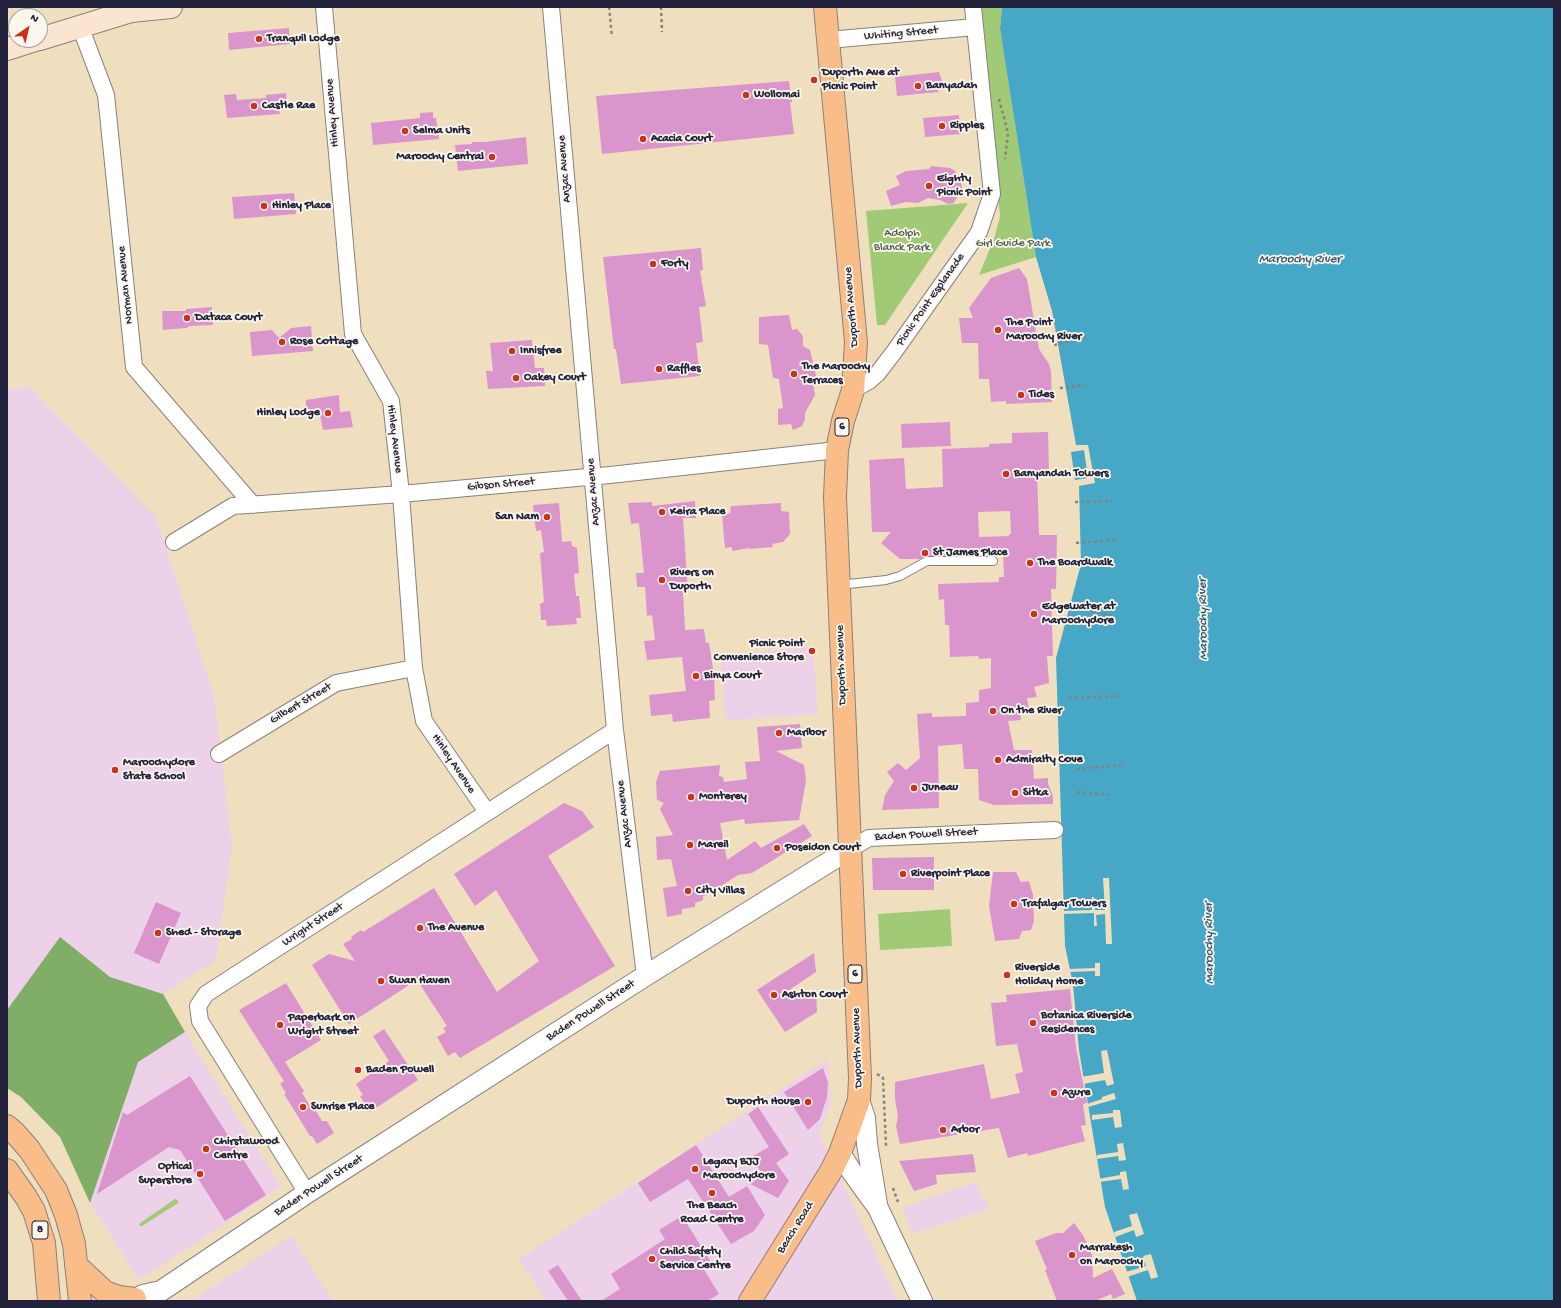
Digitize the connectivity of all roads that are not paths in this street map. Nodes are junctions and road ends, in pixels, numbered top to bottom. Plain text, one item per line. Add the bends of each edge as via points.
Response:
1 (171, 7) edge
2 (324, 7) edge
3 (551, 7) edge
4 (825, 7) edge
5 (973, 7) edge
6 (130, 9) edge
7 (80, 26) junction
8 (975, 27) junction
9 (48, 36) edge
10 (828, 40) junction
11 (853, 390) junction
12 (836, 450) junction
13 (593, 476) junction
14 (401, 494) junction
15 (253, 505) junction
16 (174, 542) dead end
17 (993, 562) dead end
18 (838, 585) junction
19 (414, 668) junction
20 (615, 730) junction
21 (219, 754) dead end
22 (487, 812) junction
23 (1055, 830) dead end
24 (850, 849) junction
25 (645, 976) junction
26 (859, 1100) junction
27 (7, 1126) edge
28 (840, 1153) junction
29 (7, 1170) edge
30 (307, 1193) junction
31 (878, 1208) junction
32 (76, 1265) junction
33 (146, 1298) edge
34 (49, 1300) edge
35 (80, 1301) edge
36 (750, 1301) edge
37 (922, 1301) edge

1 - 6 main road
2 - 14 street, Hinley Avenue via 353,334 391,401
3 - 13 street, Anzac Avenue
4 - 10 main road, Duporth Avenue / 6
5 - 8 street, Picnic Point Esplanade
6 - 7 main road
7 - 9 main road
7 - 15 street, Norman Avenue via 106,95 134,367
8 - 10 street, Whiting Street
8 - 11 street, Picnic Point Esplanade via 992,194 979,232 908,333 878,373
10 - 11 main road, Duporth Avenue / 6 via 856,342
11 - 12 main road, Duporth Avenue / 6
12 - 13 street, Gibson Street
12 - 18 main road, Duporth Avenue / 6
13 - 14 street, Gibson Street
13 - 20 street, Anzac Avenue
14 - 15 street, Gibson Street
14 - 19 street, Hinley Avenue
15 - 16 street, Gibson Street via 232,506
17 - 18 lane via 927,561 900,576 886,580
18 - 24 main road, Duporth Avenue / 6
19 - 21 street, Gilbert Street via 336,683
19 - 22 street, Hinley Avenue via 424,721
20 - 22 street, Wright Street
20 - 25 street, Anzac Avenue
22 - 30 street, Wright Street via 206,994 198,1006 200,1021
23 - 24 street, Baden Powell Street via 869,838
24 - 25 street, Baden Powell Street
24 - 26 main road, Duporth Avenue / 6
25 - 30 street, Baden Powell Street
26 - 28 main road, Duporth Avenue / 6
26 - 31 street via 865,1118
27 - 32 main road via 29,1149 56,1190 70,1227
28 - 31 street
28 - 36 main road, Beach Road / 6
29 - 34 main road, 8 via 18,1183 34,1211 44,1243
30 - 33 street, Baden Powell Street
31 - 37 street
32 - 33 main road via 105,1292 119,1297
32 - 35 main road

